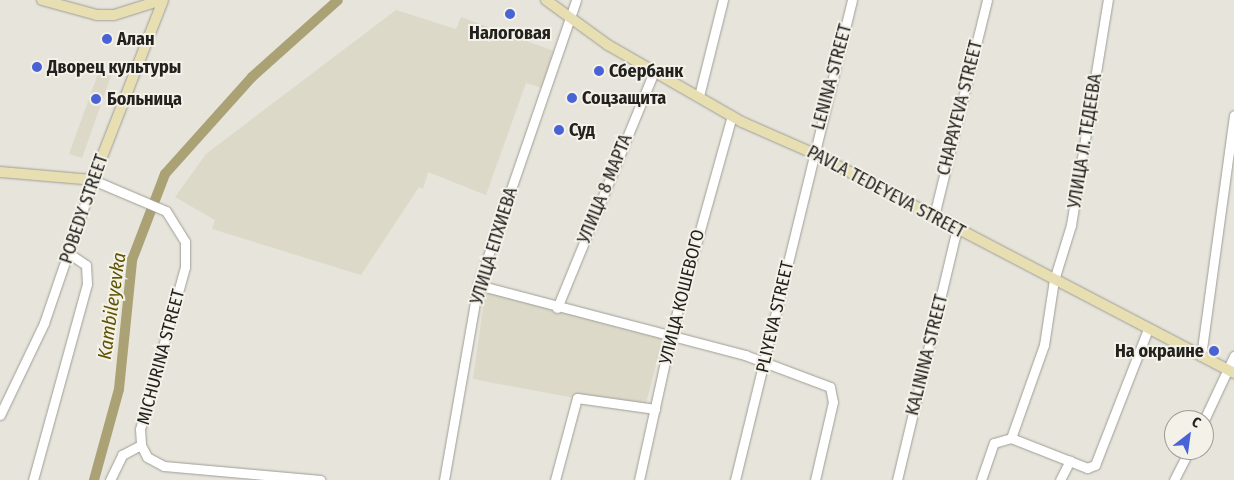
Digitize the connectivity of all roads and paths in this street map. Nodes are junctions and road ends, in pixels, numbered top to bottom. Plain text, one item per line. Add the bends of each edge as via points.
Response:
1 (42, 0) edge
2 (162, 0) edge
3 (546, 0) edge
4 (576, 0) edge
5 (723, 0) edge
6 (852, 0) edge
7 (987, 0) edge
8 (1108, 0) edge
9 (571, 19) junction
10 (654, 71) junction
11 (699, 96) junction
12 (1234, 115) edge
13 (732, 116) junction
14 (817, 155) junction
15 (0, 172) edge
16 (93, 180) junction
17 (934, 216) junction
18 (957, 229) junction
19 (68, 253) junction
20 (1054, 280) junction
21 (478, 285) junction
22 (557, 308) junction
23 (1148, 329) junction
24 (671, 334) junction
25 (1201, 356) junction
26 (1234, 356) edge
27 (764, 365) junction
28 (1231, 371) edge
29 (655, 409) junction
30 (1210, 410) edge
31 (0, 415) edge
32 (1012, 438) junction
33 (140, 445) junction
34 (1070, 460) junction
35 (1183, 460) edge
36 (33, 480) edge
37 (110, 480) edge
38 (320, 480) edge
39 (444, 480) edge
40 (555, 480) edge
41 (639, 480) edge
42 (735, 480) edge
43 (815, 480) edge
44 (897, 480) edge
45 (981, 480) edge
46 (1060, 480) edge
47 (1174, 480) edge

1 - 2 main road via 97,15 114,15
2 - 16 main road, POBEDY STREET
3 - 9 main road, PAVLA TEDEYEVA STREET
4 - 9 street, УЛИЦА ЕПХИЕВА
5 - 11 street
6 - 14 street, LENINA STREET via 815,140
7 - 17 street, CHAPAYEVA STREET
8 - 20 street, УЛИЦА Л. ТЕДЕЕВА via 1071,225
9 - 10 main road, PAVLA TEDEYEVA STREET
9 - 21 street, УЛИЦА ЕПХИЕВА
10 - 11 main road, PAVLA TEDEYEVA STREET
10 - 22 street, УЛИЦА 8 МАРТА
11 - 13 main road, PAVLA TEDEYEVA STREET
12 - 25 street
13 - 14 main road, PAVLA TEDEYEVA STREET
13 - 24 street, УЛИЦА КОШЕВОГО
14 - 17 main road, PAVLA TEDEYEVA STREET
14 - 27 street, PLIYEVA STREET
15 - 16 main road
16 - 19 street, POBEDY STREET
16 - 33 street, MICHURINA STREET via 161,209 183,233 187,255 140,429
17 - 18 main road, PAVLA TEDEYEVA STREET
18 - 20 main road, PAVLA TEDEYEVA STREET
18 - 44 street, KALININA STREET
19 - 31 street, POBEDY STREET via 44,323
19 - 36 street via 86,265 87,284
20 - 23 main road, PAVLA TEDEYEVA STREET
20 - 32 street, УЛИЦА Л. ТЕДЕЕВА via 1044,345
21 - 22 street
21 - 39 street, УЛИЦА ЕПХИЕВА
22 - 24 street
23 - 25 main road, PAVLA TEDEYEVA STREET
23 - 34 street via 1095,465 1087,468
24 - 27 street via 744,354
24 - 29 street, УЛИЦА КОШЕВОГО
25 - 28 main road, PAVLA TEDEYEVA STREET
26 - 28 street
27 - 42 street, PLIYEVA STREET
27 - 43 street via 830,388 833,402
28 - 30 street
29 - 40 street via 576,398
29 - 41 street, УЛИЦА КОШЕВОГО
32 - 34 street
32 - 45 street via 994,443
33 - 37 street via 122,455
33 - 38 street, MICHURINA STREET via 147,457 164,466
34 - 46 street
35 - 47 street

